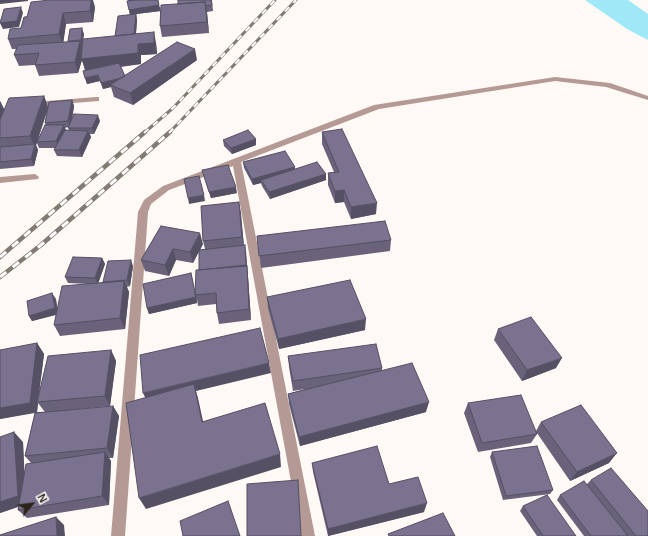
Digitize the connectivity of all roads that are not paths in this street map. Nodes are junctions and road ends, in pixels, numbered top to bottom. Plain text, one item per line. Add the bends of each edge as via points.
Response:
1 (648, 98) edge
2 (96, 99) dead end
3 (22, 104) edge
4 (236, 161) junction
5 (35, 177) dead end
6 (0, 180) edge
7 (118, 536) edge
8 (308, 536) edge

1 - 4 street via 607,85 555,79 377,107
2 - 3 street
4 - 7 street via 166,188 147,202 143,212
4 - 8 street
5 - 6 street

